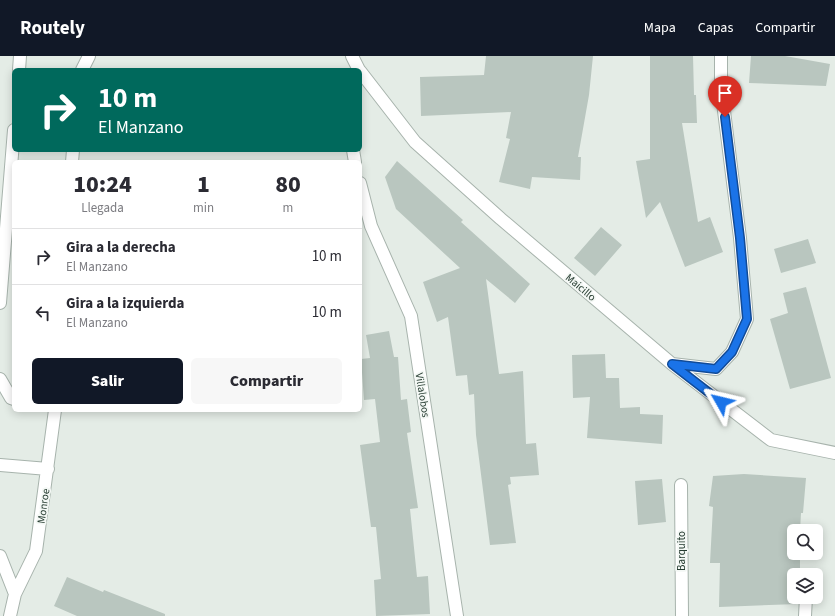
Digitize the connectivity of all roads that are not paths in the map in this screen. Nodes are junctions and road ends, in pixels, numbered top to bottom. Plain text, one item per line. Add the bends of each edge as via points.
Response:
1 (20, 56) edge
2 (89, 56) edge
3 (352, 56) edge
4 (721, 56) edge
5 (19, 68) edge
6 (83, 68) edge
7 (357, 68) edge
8 (362, 75) edge
9 (12, 152) edge
10 (362, 190) edge
11 (0, 304) edge
12 (672, 364) junction
13 (0, 379) edge
14 (12, 398) edge
15 (51, 412) edge
16 (835, 453) edge
17 (0, 465) edge
18 (48, 469) junction
19 (681, 485) dead end
20 (0, 556) edge
21 (15, 594) junction
22 (806, 604) edge
23 (10, 616) edge
24 (457, 616) edge
25 (682, 616) edge
26 (805, 616) edge

1 - 5 street
2 - 6 street
3 - 7 street, Maicillo
4 - 12 street via 721,87 740,238 747,319 732,352 716,369
8 - 12 street, Maicillo via 416,142 501,219
9 - 11 street
10 - 24 street, Villalobos via 371,226 411,316
12 - 16 street, Maicillo via 771,440
13 - 14 street
15 - 18 street, Monroe
17 - 18 street
18 - 21 street, Monroe via 36,551
19 - 25 street, Barquito
20 - 21 street
21 - 23 street, Monroe
22 - 26 street

